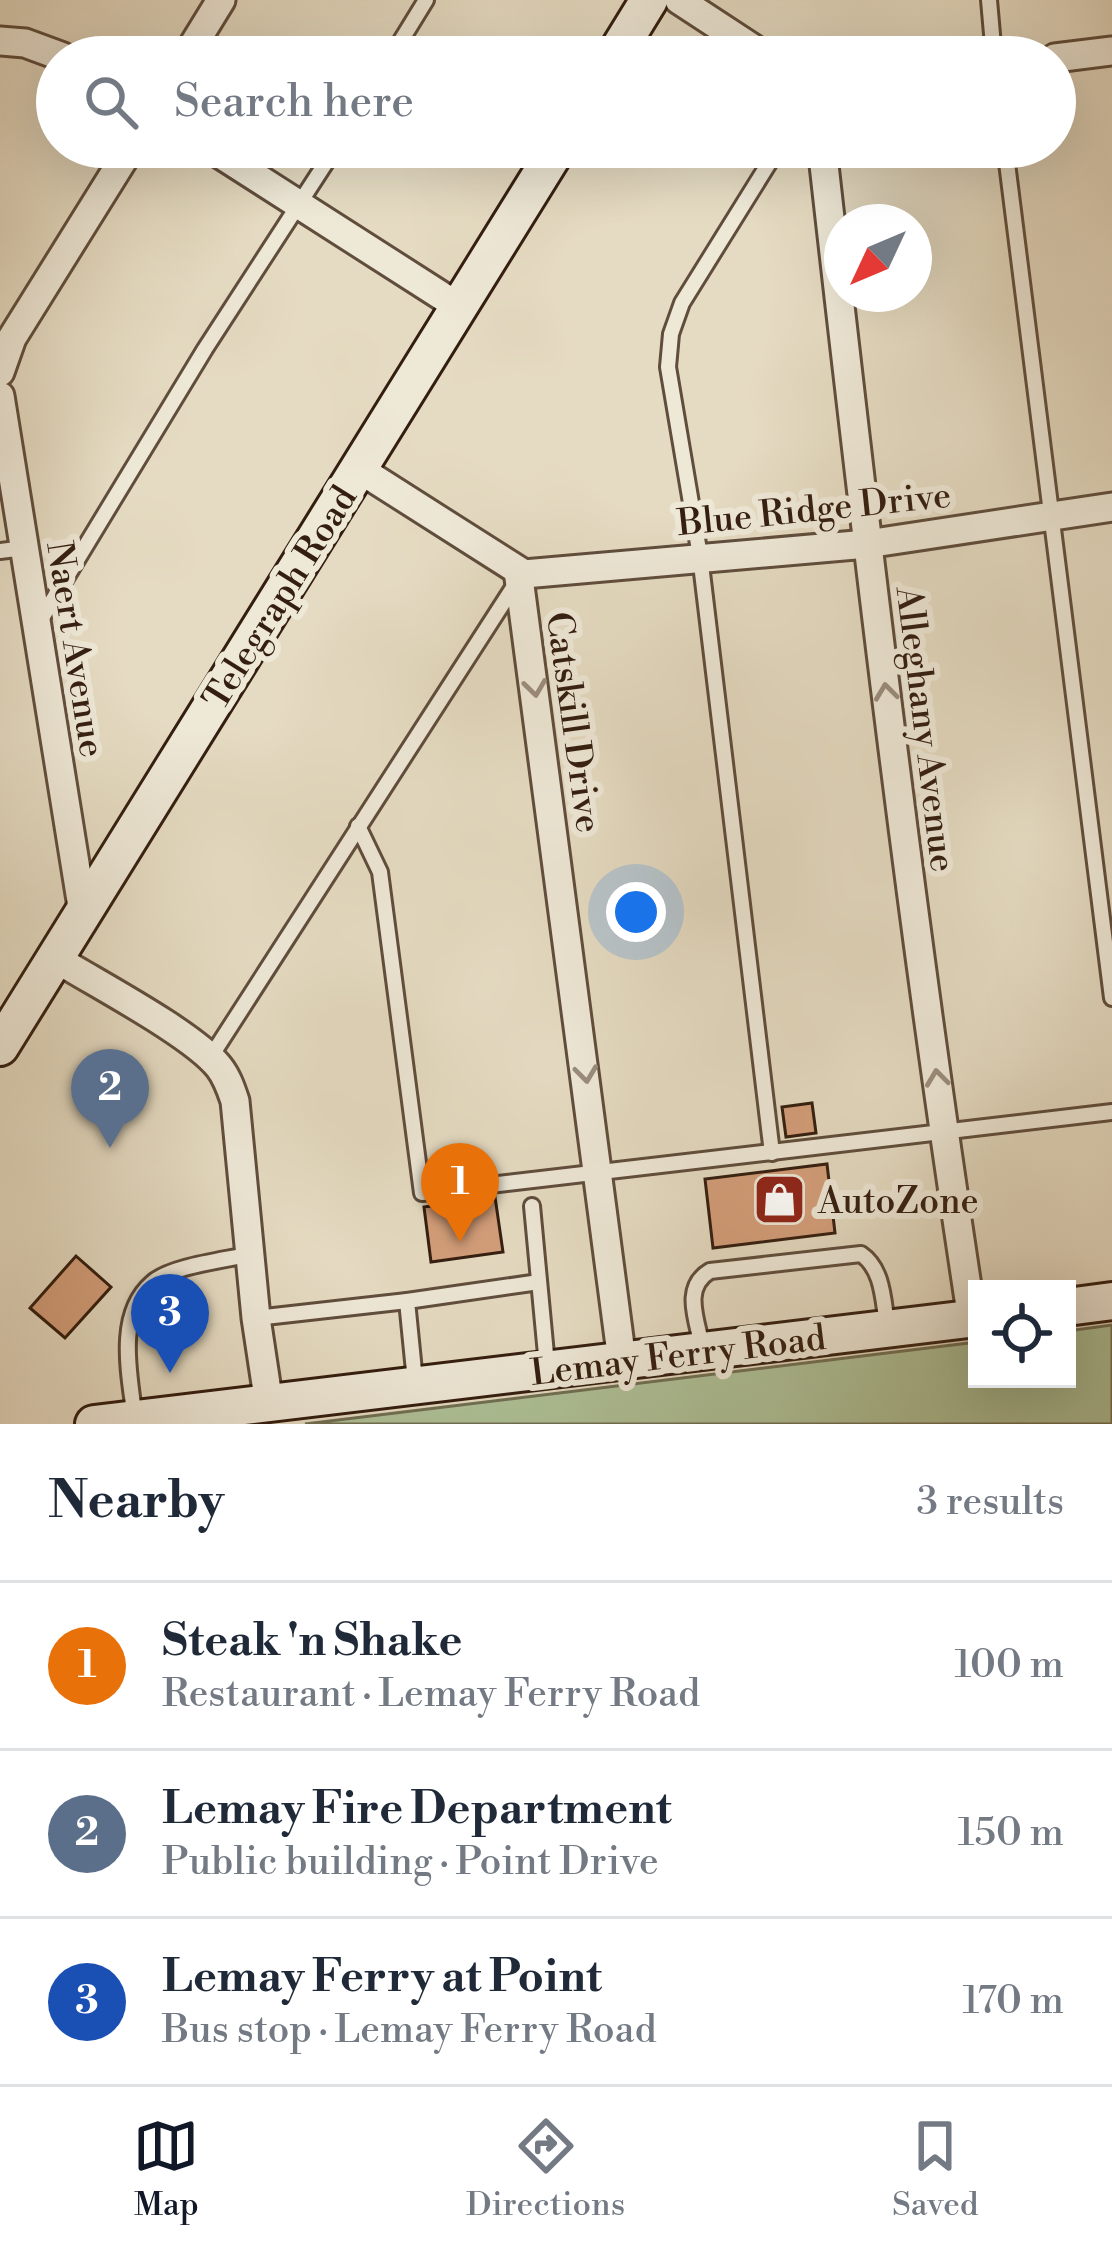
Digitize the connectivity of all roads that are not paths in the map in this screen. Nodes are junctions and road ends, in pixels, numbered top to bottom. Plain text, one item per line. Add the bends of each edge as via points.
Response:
1 (220, 0) edge
2 (426, 0) edge
3 (649, 0) edge
4 (680, 0) edge
5 (989, 0) edge
6 (199, 36) edge
7 (404, 36) edge
8 (627, 36) edge
9 (734, 36) edge
10 (992, 36) edge
11 (0, 41) edge
12 (36, 47) edge
13 (1112, 51) edge
14 (1076, 55) edge
15 (118, 168) edge
16 (241, 168) edge
17 (323, 168) edge
18 (545, 168) edge
19 (766, 168) edge
20 (824, 168) edge
21 (1008, 168) edge
22 (300, 206) junction
23 (459, 307) junction
24 (0, 372) edge
25 (0, 396) edge
26 (359, 470) junction
27 (1112, 507) edge
28 (1052, 516) junction
29 (866, 544) junction
30 (12, 549) edge
31 (700, 556) junction
32 (521, 576) junction
33 (37, 627) junction
34 (358, 826) junction
35 (83, 913) junction
36 (55, 958) junction
37 (1112, 998) edge
38 (0, 1047) edge
39 (210, 1058) junction
40 (1112, 1112) edge
41 (944, 1132) junction
42 (772, 1154) junction
43 (599, 1174) junction
44 (532, 1206) dead end
45 (252, 1254) junction
46 (969, 1280) edge
47 (539, 1282) junction
48 (407, 1301) junction
49 (1112, 1301) edge
50 (1076, 1306) edge
51 (256, 1318) junction
52 (968, 1319) edge
53 (888, 1329) junction
54 (703, 1351) junction
55 (622, 1361) junction
56 (548, 1370) junction
57 (416, 1386) junction
58 (269, 1404) junction
59 (157, 1421) edge
60 (94, 1424) edge

1 - 6 street
2 - 7 lane
3 - 8 main road
4 - 9 street
5 - 10 lane
11 - 12 street
13 - 14 street
15 - 24 street via 12,338
16 - 22 street
17 - 22 lane
18 - 23 main road, Telegraph Road
19 - 31 lane via 671,334 668,367
20 - 29 street, Alleghany Avenue
21 - 28 lane
22 - 23 street
22 - 33 lane
23 - 26 main road, Telegraph Road
25 - 30 street, Naert Avenue
26 - 32 street, Catskill Drive
26 - 35 main road, Telegraph Road
27 - 28 street, Blue Ridge Drive
28 - 29 street, Blue Ridge Drive
28 - 37 lane
29 - 31 street, Blue Ridge Drive
41 -> 29 street, Alleghany Avenue
30 - 33 street, Naert Avenue
31 - 32 street, Blue Ridge Drive
31 - 42 lane
32 - 34 lane
32 -> 43 street, Catskill Drive
33 - 35 street, Naert Avenue
34 - 39 lane
34 - 43 lane via 380,872 422,1193
35 - 36 main road, Telegraph Road
36 - 38 main road, Telegraph Road
36 - 39 street
39 - 45 street via 235,1101
40 - 41 lane
41 - 42 lane
41 - 46 street, Alleghany Avenue
42 - 43 lane
43 - 55 street, Catskill Drive
44 - 47 lane
45 - 51 street
45 - 59 lane via 149,1284 128,1332
47 - 48 lane
47 - 56 lane
48 - 51 lane
48 - 57 lane
49 - 50 main road
51 - 58 street
52 - 53 main road, Lemay Ferry Road
53 - 54 main road, Lemay Ferry Road
53 - 54 lane via 878,1274 861,1254 710,1271 692,1289
54 - 55 main road, Lemay Ferry Road
55 - 56 main road, Lemay Ferry Road
56 - 57 main road, Lemay Ferry Road
57 - 58 main road, Lemay Ferry Road
58 - 59 main road, Lemay Ferry Road
59 - 60 main road, Lemay Ferry Road

